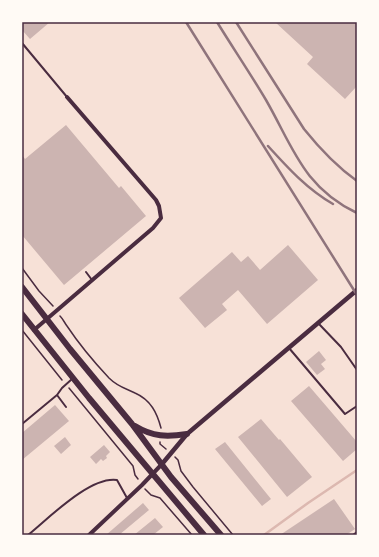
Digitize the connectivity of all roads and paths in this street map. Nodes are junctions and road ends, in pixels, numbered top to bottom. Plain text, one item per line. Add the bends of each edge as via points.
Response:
1 (22, 43) edge
2 (67, 97) joint
3 (22, 268) edge
4 (86, 272) dead end
5 (93, 281) junction
6 (22, 287) edge
7 (357, 290) edge
8 (57, 311) junction
9 (22, 314) edge
10 (46, 319) junction
11 (318, 323) junction
12 (22, 330) edge
13 (34, 330) junction
14 (289, 348) junction
15 (357, 370) edge
16 (72, 378) junction
17 (66, 384) junction
18 (57, 395) junction
19 (357, 406) edge
20 (66, 407) dead end
21 (22, 424) edge
22 (132, 424) junction
23 (187, 434) junction
24 (161, 436) junction
25 (170, 454) junction
26 (162, 464) junction
27 (153, 474) junction
28 (142, 485) junction
29 (128, 499) junction
30 (357, 532) edge
31 (28, 535) edge
32 (89, 535) edge
33 (192, 535) edge
34 (204, 535) edge
35 (221, 535) edge
36 (233, 535) edge
37 (353, 535) edge

1 - 2 lane
2 - 5 street via 159,206 160,218 153,228
3 - 8 path
4 - 5 lane
5 - 8 street
6 - 10 main road
7 - 11 street
8 - 10 street
8 - 24 path via 80,344 110,379 147,400 154,408
9 - 13 main road
10 - 13 street
10 - 22 main road
11 - 14 street
11 - 15 lane via 341,347
12 - 17 path
13 - 16 main road
14 - 19 lane via 345,414
14 - 23 street
16 - 17 lane
16 - 27 main road
17 - 18 lane
17 - 28 path via 133,466 135,475
18 - 20 lane
18 - 21 lane
22 - 24 main road via 148,433
22 - 26 main road
23 - 24 main road
23 - 25 street
24 - 25 path via 160,444
25 - 26 street
25 - 36 path via 178,460 181,471
26 - 27 street
26 - 35 main road
27 - 28 street
27 - 34 main road
28 - 29 street
28 - 33 path via 151,495 160,498
29 - 31 lane via 117,480 110,479 97,483 75,496
29 - 32 street
30 - 37 lane

